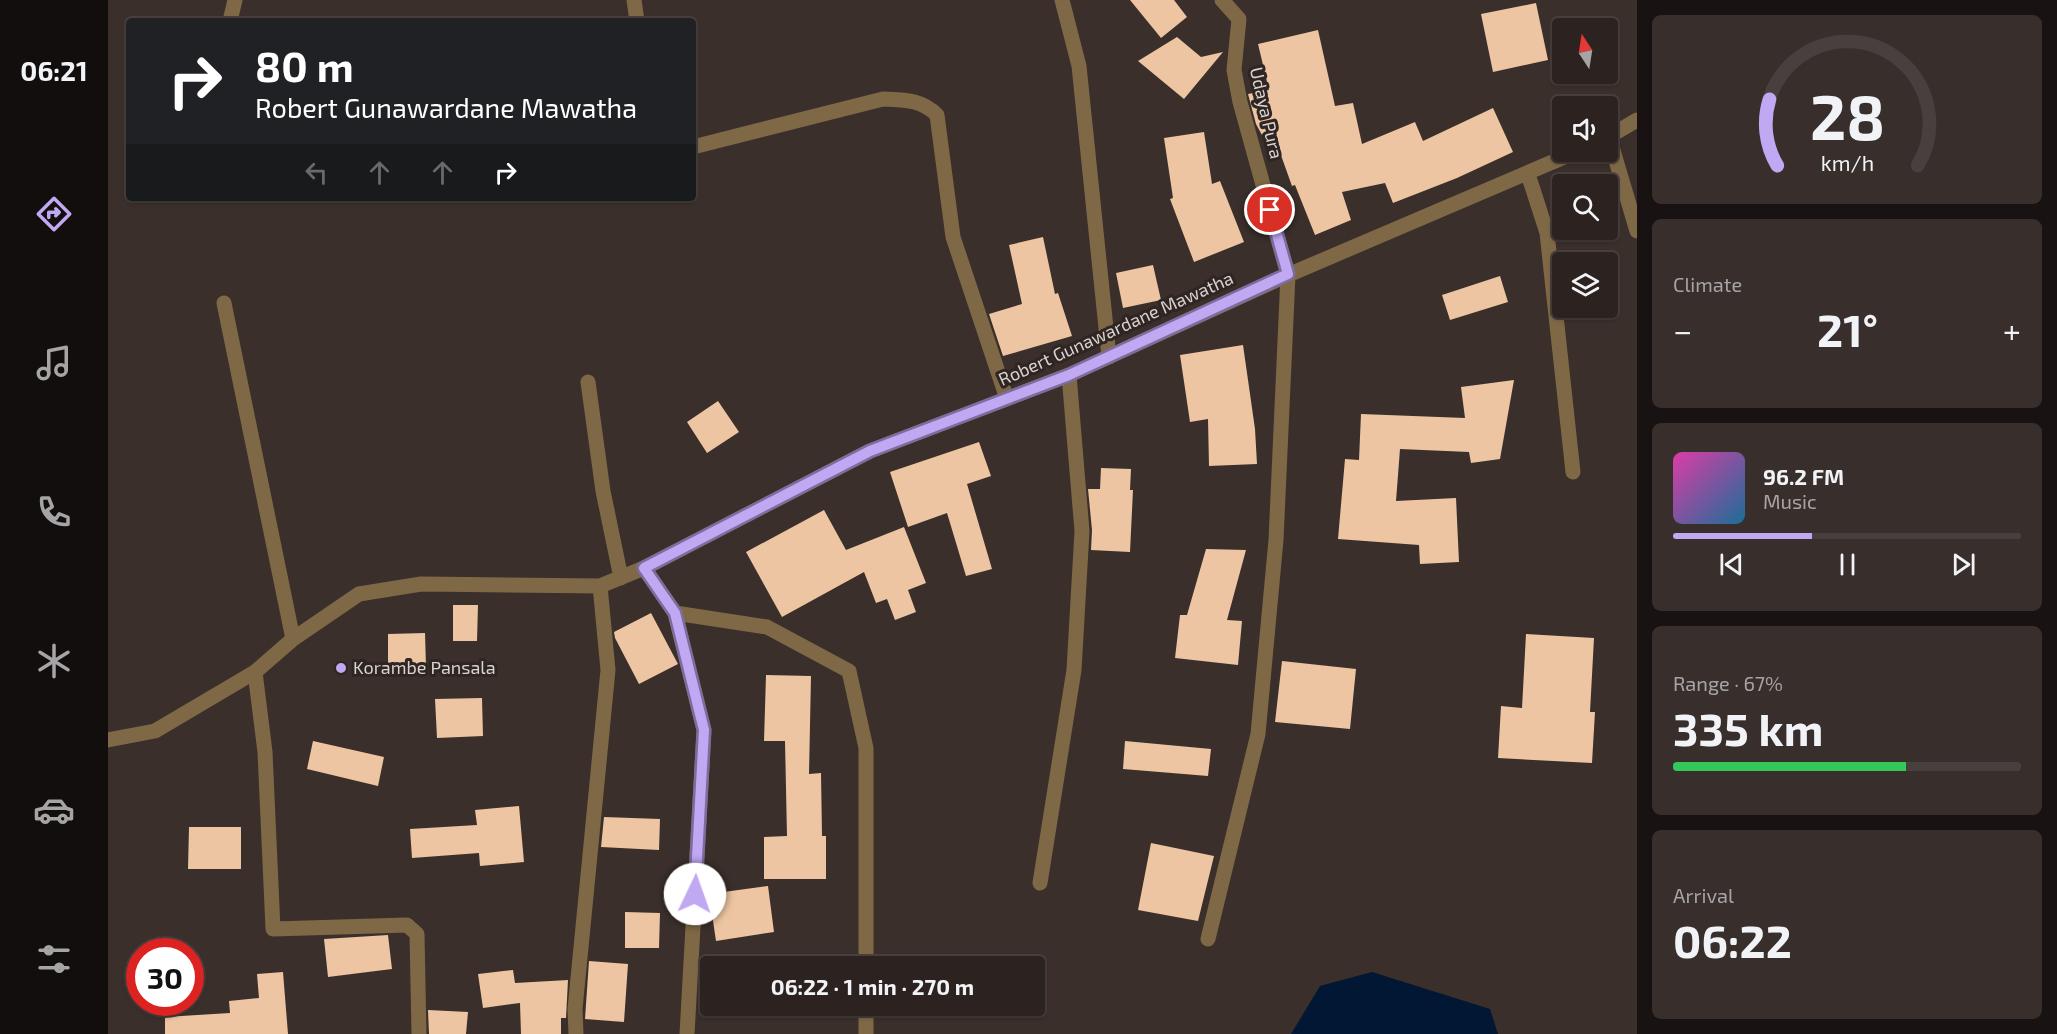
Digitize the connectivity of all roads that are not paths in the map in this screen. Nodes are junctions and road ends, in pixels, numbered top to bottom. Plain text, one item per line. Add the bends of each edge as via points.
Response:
1 (235, 0) edge
2 (634, 0) edge
3 (1062, 0) edge
4 (1222, 0) edge
5 (231, 18) edge
6 (637, 18) edge
7 (1637, 120) edge
8 (1618, 132) edge
9 (696, 146) edge
10 (1554, 162) edge
11 (1616, 162) edge
12 (1528, 174) junction
13 (1637, 231) edge
14 (1288, 274) junction
15 (225, 303) dead end
16 (1109, 357) junction
17 (1069, 375) junction
18 (588, 382) dead end
19 (1007, 399) junction
20 (1573, 472) dead end
21 (644, 568) junction
22 (621, 578) junction
23 (600, 586) junction
24 (675, 613) junction
25 (293, 639) junction
26 (255, 672) junction
27 (108, 740) edge
28 (1040, 883) dead end
29 (1208, 939) dead end
30 (866, 956) edge
31 (866, 1016) edge
32 (419, 1034) edge
33 (576, 1034) edge
34 (687, 1034) edge
35 (866, 1034) edge

1 - 5 street
2 - 6 street
3 - 16 street via 1079,66
4 - 14 street, Udaya Pura via 1239,19 1234,70 1240,102
7 - 8 street
9 - 19 street via 882,99 910,100 927,106 936,115 953,237
10 - 12 street, Robert Gunawardane Mawatha
11 - 13 street
12 - 14 street, Robert Gunawardane Mawatha
12 - 20 street via 1547,233
14 - 16 street, Robert Gunawardane Mawatha
14 - 29 street, Udaya Pura via 1276,540 1258,734
15 - 25 street
16 - 17 street, Robert Gunawardane Mawatha
17 - 19 street, Robert Gunawardane Mawatha
17 - 28 street via 1082,531 1074,670
18 - 22 street via 603,491
19 - 21 street, Robert Gunawardane Mawatha via 870,451
21 - 22 street, Robert Gunawardane Mawatha
21 - 24 street
22 - 23 street, Robert Gunawardane Mawatha
23 - 25 street, Robert Gunawardane Mawatha via 421,584 359,594
23 - 33 street via 608,670 575,1009
24 - 30 street via 767,627 849,671 866,748
24 - 34 street via 704,730
25 - 26 street, Robert Gunawardane Mawatha
26 - 27 street, Robert Gunawardane Mawatha via 155,731
26 - 32 street via 265,752 273,929 407,925 417,934
31 - 35 street

